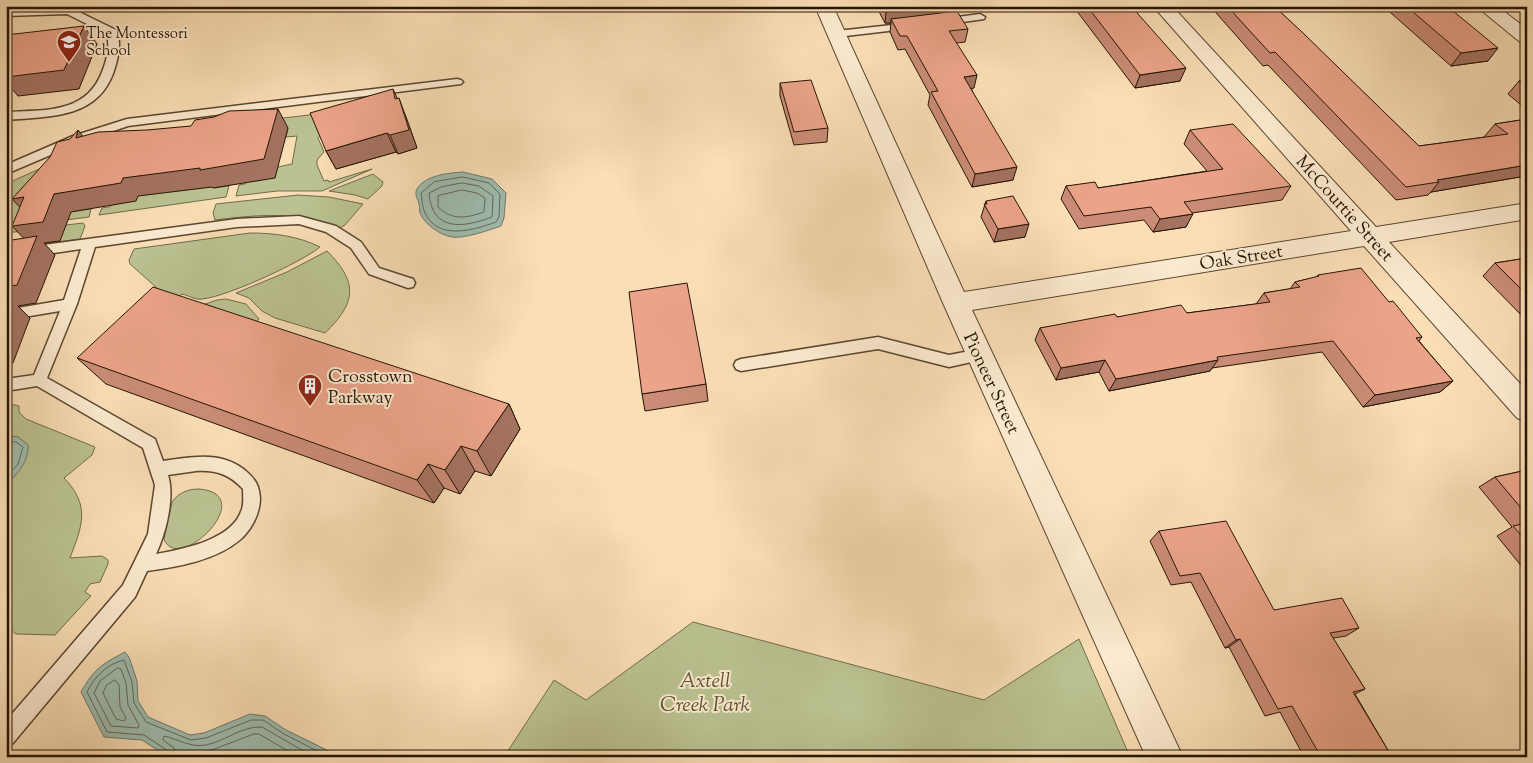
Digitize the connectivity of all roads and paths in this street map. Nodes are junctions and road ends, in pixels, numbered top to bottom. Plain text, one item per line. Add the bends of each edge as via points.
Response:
1 (824, 6) edge
2 (1162, 6) edge
3 (1485, 6) edge
4 (6, 13) edge
5 (980, 17) dead end
6 (837, 34) junction
7 (1527, 38) edge
8 (457, 82) dead end
9 (6, 116) edge
10 (6, 170) edge
11 (1527, 211) edge
12 (1371, 237) junction
13 (89, 244) junction
14 (6, 255) edge
15 (408, 283) dead end
16 (956, 303) junction
17 (70, 304) junction
18 (6, 315) edge
19 (980, 355) junction
20 (741, 365) dead end
21 (39, 380) junction
22 (6, 385) edge
23 (1527, 410) edge
24 (157, 469) junction
25 (142, 564) junction
26 (6, 736) edge
27 (1165, 757) edge

1 - 6 street, Pioneer Street
2 - 12 street, McCourtie Street
3 - 7 street
4 - 9 lane via 69,11 112,32 116,41 103,85 85,105 69,110
5 - 6 lane
6 - 16 street, Pioneer Street
8 - 10 lane via 128,123 77,139
11 - 12 street, Oak Street
12 - 16 street, Oak Street
12 - 23 street, McCourtie Street
13 - 14 lane
13 - 15 lane via 237,223 299,220 331,229 356,245 374,271
13 - 17 lane
16 - 19 street, Pioneer Street
17 - 18 lane
17 - 21 lane
19 - 20 lane via 949,361 878,342
19 - 27 street, Pioneer Street
21 - 22 lane
21 - 24 lane via 149,444
24 - 25 lane via 163,485 156,535
24 - 25 lane via 218,464 235,471 251,486 250,511 240,529 214,547 192,555
25 - 26 lane via 129,591

